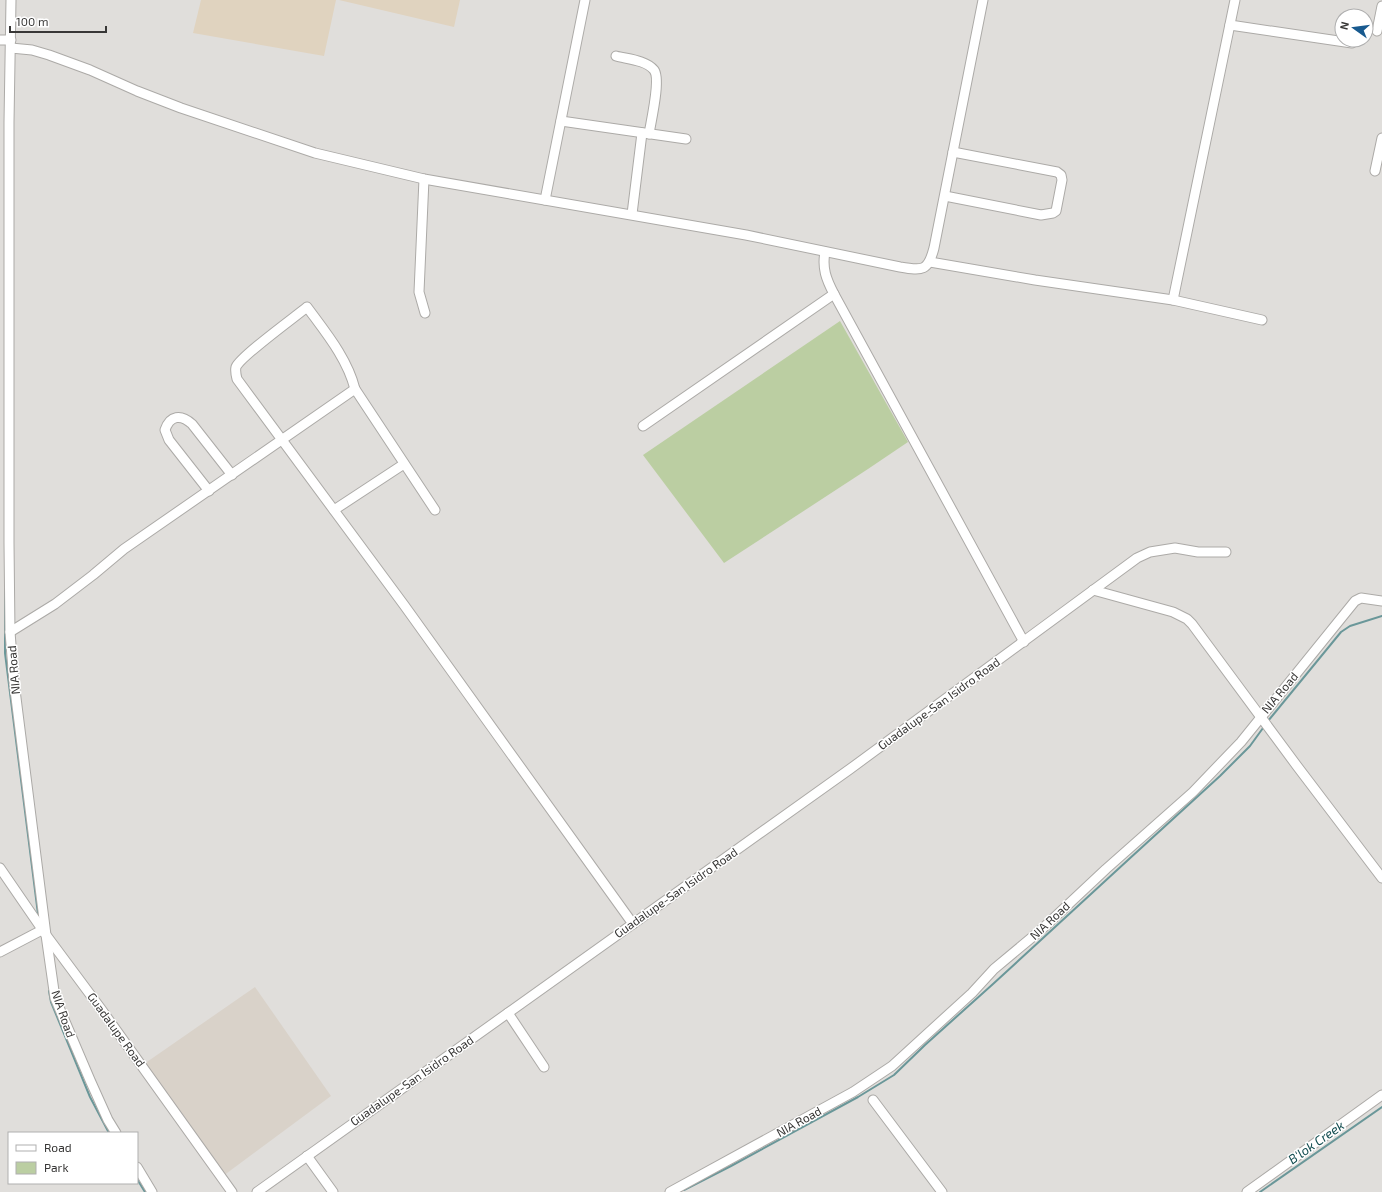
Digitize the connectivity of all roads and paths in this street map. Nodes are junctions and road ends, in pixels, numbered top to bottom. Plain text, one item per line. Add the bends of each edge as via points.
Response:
1 (11, 0) edge
2 (585, 0) edge
3 (983, 0) edge
4 (1235, 0) edge
5 (1382, 6) edge
6 (1230, 25) junction
7 (1377, 31) dead end
8 (0, 40) edge
9 (1334, 40) edge
10 (11, 44) junction
11 (616, 56) dead end
12 (561, 121) junction
13 (645, 133) junction
14 (1382, 138) edge
15 (686, 139) dead end
16 (953, 152) junction
17 (1375, 171) dead end
18 (424, 179) junction
19 (945, 196) junction
20 (545, 200) junction
21 (632, 214) junction
22 (825, 252) junction
23 (930, 262) junction
24 (834, 294) junction
25 (1173, 300) junction
26 (425, 313) dead end
27 (1262, 320) dead end
28 (355, 389) junction
29 (643, 426) dead end
30 (282, 439) junction
31 (404, 464) junction
32 (232, 475) junction
33 (209, 491) junction
34 (334, 510) junction
35 (435, 510) dead end
36 (1226, 552) dead end
37 (1093, 590) junction
38 (1382, 601) edge
39 (10, 632) junction
40 (1024, 642) junction
41 (1261, 716) junction
42 (0, 868) edge
43 (1382, 878) edge
44 (633, 924) junction
45 (44, 932) junction
46 (0, 952) edge
47 (508, 1013) junction
48 (544, 1067) dead end
49 (1382, 1095) edge
50 (873, 1100) dead end
51 (115, 1132) edge
52 (307, 1156) junction
53 (138, 1169) edge
54 (152, 1192) edge
55 (232, 1192) edge
56 (257, 1192) edge
57 (333, 1192) edge
58 (670, 1192) edge
59 (942, 1192) edge
60 (1247, 1192) edge

1 - 10 street, NIA Road
2 - 12 street
3 - 16 street
4 - 6 street
5 - 7 street
6 - 9 street
6 - 25 street
8 - 10 street
10 - 18 street via 90,70 182,108 315,153
10 - 39 street, NIA Road
11 - 13 street via 640,62 654,70 656,86
12 - 13 street
12 - 20 street
13 - 15 street
13 - 21 street
14 - 17 street
16 - 19 street
16 - 19 street via 1057,172 1062,180 1056,211 1053,214 1041,215
18 - 20 street
18 - 26 street via 419,292
19 - 23 street
20 - 21 street
21 - 22 street
22 - 23 street via 917,270
22 - 24 street via 824,271
23 - 25 street
24 - 29 street
24 - 40 street
25 - 27 street
28 - 30 street
28 - 30 street via 333,342 307,307 240,361 236,370 237,379
28 - 31 street
30 - 32 street
30 - 34 street
31 - 34 street
31 - 35 street
32 - 33 street
32 - 33 street via 192,424 182,417 171,420 165,430 169,440
33 - 39 street via 124,549 55,604
34 - 44 street
36 - 37 street, Guadalupe-San Isidro Road via 1198,552 1175,548 1150,552 1137,558
37 - 40 street, Guadalupe-San Isidro Road
37 - 41 street via 1172,612 1187,620
38 - 41 street, NIA Road via 1361,598 1355,601
39 - 45 street, NIA Road
40 - 44 street, Guadalupe-San Isidro Road
41 - 43 street
41 - 58 street, NIA Road via 1241,742 1193,792 1106,868 1042,929 994,969 972,993 892,1066 853,1092
42 - 45 street, Guadalupe Road
44 - 47 street, Guadalupe-San Isidro Road
45 - 46 street
45 - 51 street, NIA Road via 55,998
45 - 55 street, Guadalupe Road
47 - 48 street
47 - 52 street, Guadalupe-San Isidro Road
49 - 60 street
50 - 59 street
52 - 56 street, Guadalupe-San Isidro Road
52 - 57 street
53 - 54 street

